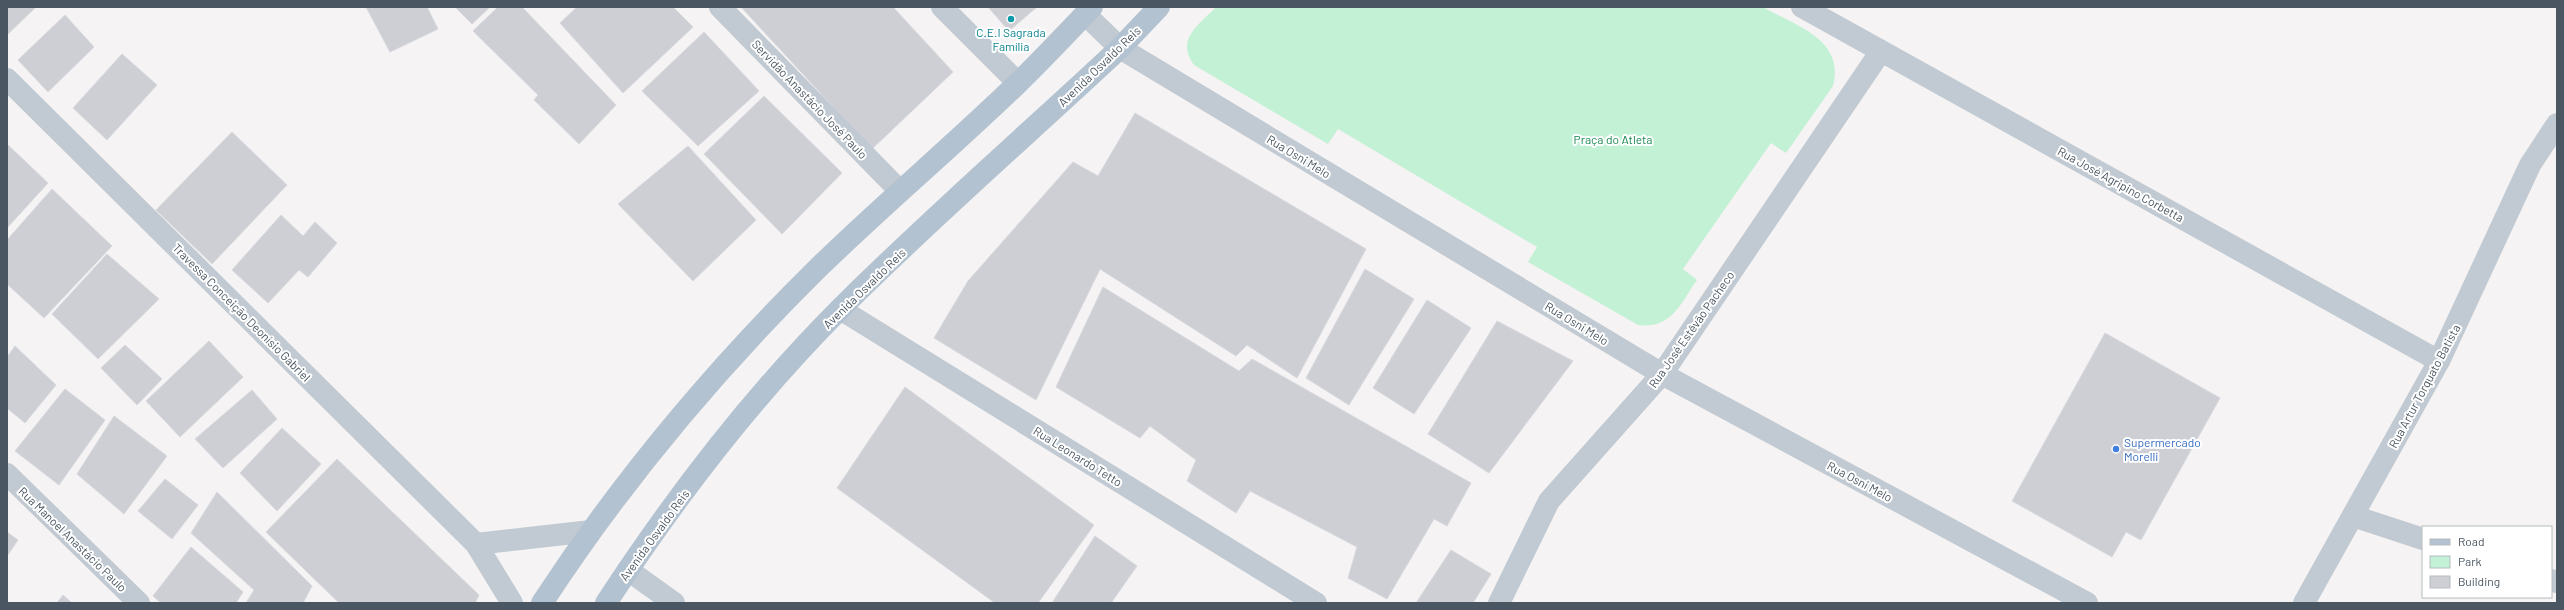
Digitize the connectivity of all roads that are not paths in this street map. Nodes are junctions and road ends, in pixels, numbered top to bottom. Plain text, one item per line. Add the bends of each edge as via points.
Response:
1 (720, 7) edge
2 (942, 7) edge
3 (1159, 7) edge
4 (1802, 7) edge
5 (1088, 10) edge
6 (1120, 48) junction
7 (1881, 51) junction
8 (7, 79) edge
9 (1018, 83) junction
10 (2557, 124) edge
11 (900, 191) junction
12 (840, 309) junction
13 (2440, 362) junction
14 (1662, 374) junction
15 (7, 474) edge
16 (2353, 516) junction
17 (591, 531) junction
18 (2422, 539) edge
19 (476, 544) junction
20 (628, 570) junction
21 (139, 603) edge
22 (512, 603) edge
23 (542, 603) edge
24 (606, 603) edge
25 (674, 603) edge
26 (1316, 603) edge
27 (1499, 603) edge
28 (2087, 603) edge
29 (2304, 603) edge

1 - 11 street, Servidão Anastácio José Paulo
2 - 9 street
3 - 6 main road, Avenida Osvaldo Reis
4 - 7 street, Rua José Agripino Corbetta
5 - 6 street, Rua Osni Melo
5 - 9 main road
6 - 12 main road, Avenida Osvaldo Reis
6 - 14 street, Rua Osni Melo
7 - 13 street, Rua José Agripino Corbetta
7 - 14 street, Rua José Estêvão Pacheco
8 - 19 street, Travessa Conceição Deonísio Gabriel
9 - 11 main road
10 - 13 street, Rua Artur Torquato Batista via 2530,165
11 - 17 main road via 813,273 748,340 690,406
12 - 20 main road, Avenida Osvaldo Reis via 730,434
12 - 26 street, Rua Leonardo Tetto
13 - 16 street, Rua Artur Torquato Batista
14 - 27 street, Rua José Estêvão Pacheco via 1549,501
14 - 28 street, Rua Osni Melo
15 - 21 street, Rua Manoel Anastácio Paulo
16 - 18 street
16 - 29 street, Rua Artur Torquato Batista
17 - 19 street
17 - 23 main road
19 - 22 street, Travessa Conceição Deonísio Gabriel
20 - 24 main road, Avenida Osvaldo Reis
20 - 25 street

